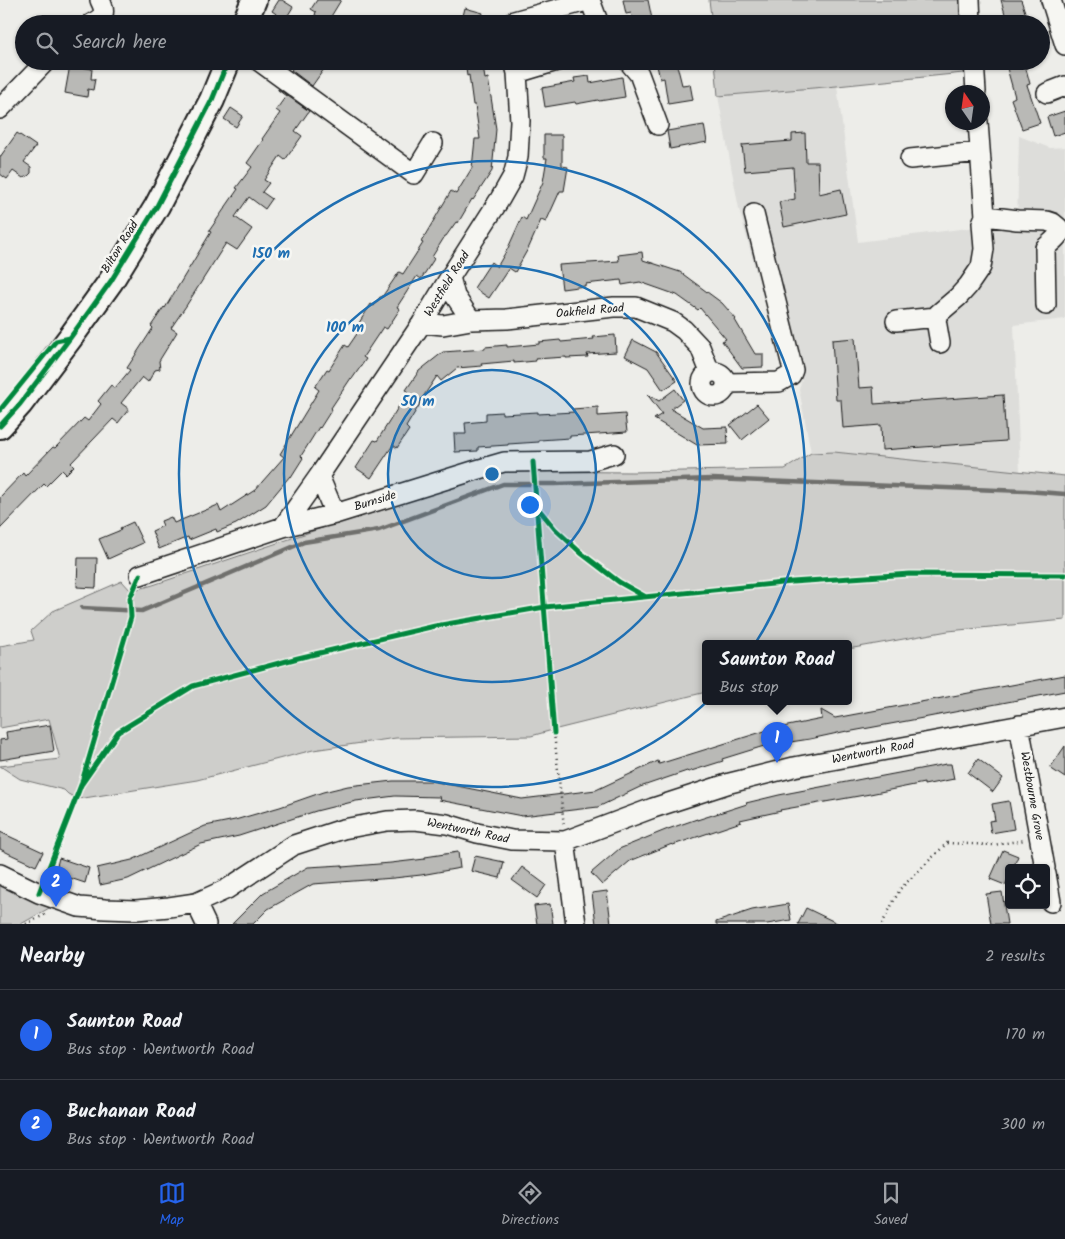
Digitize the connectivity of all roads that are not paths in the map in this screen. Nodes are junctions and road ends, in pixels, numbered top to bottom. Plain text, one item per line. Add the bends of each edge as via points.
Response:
1 (100, 0) edge
2 (254, 0) edge
3 (590, 0) edge
4 (970, 0) edge
5 (1051, 0) edge
6 (103, 15) edge
7 (248, 15) edge
8 (536, 15) edge
9 (596, 15) edge
10 (971, 15) edge
11 (1065, 45) edge
12 (37, 70) edge
13 (224, 70) edge
14 (271, 70) edge
15 (515, 70) edge
16 (635, 70) edge
17 (975, 70) edge
18 (976, 85) edge
19 (1065, 86) edge
20 (1047, 93) dead end
21 (0, 109) edge
22 (658, 125) dead end
23 (979, 130) edge
24 (433, 143) dead end
25 (980, 152) junction
26 (910, 159) dead end
27 (754, 214) dead end
28 (985, 216) junction
29 (1059, 221) edge
30 (450, 277) junction
31 (1046, 305) dead end
32 (937, 317) junction
33 (471, 320) junction
34 (896, 321) dead end
35 (422, 323) junction
36 (940, 343) dead end
37 (0, 426) edge
38 (614, 454) dead end
39 (319, 476) junction
40 (335, 514) junction
41 (283, 527) junction
42 (140, 575) dead end
43 (1065, 717) edge
44 (1019, 725) junction
45 (565, 842) junction
46 (1044, 864) edge
47 (0, 874) edge
48 (1050, 896) edge
49 (1051, 902) dead end
50 (196, 903) junction
51 (206, 924) edge
52 (576, 924) edge

1 - 6 street
2 - 7 main road
3 - 8 street
3 - 9 street
4 - 10 street
5 - 11 street
12 - 21 street
13 - 37 main road, Bilton Road via 152,215 111,281 20,404
14 - 24 street via 414,174
15 - 30 street, Westfield Road via 520,121 518,157 513,176
16 - 22 street
17 - 18 street
19 - 20 street
23 - 25 street
25 - 26 street
25 - 28 street
27 - 33 street, Oakfield Road via 793,370 791,376 779,382 726,383 723,391 712,396 702,385 710,372 700,348 673,322 636,308 614,307
28 - 29 street
28 - 32 street via 981,267 958,297
29 - 31 street via 1060,234 1045,248
30 - 33 street via 455,296
30 - 35 street, Westfield Road
32 - 34 street
32 - 36 street
33 - 35 street, Oakfield Road via 443,325
35 - 39 street, Westfield Road
38 - 40 street, Burnside via 590,461 504,462
39 - 40 street
39 - 41 street, Westfield Road
40 - 41 street, Burnside
41 - 42 street, Burnside
43 - 44 street, Wentworth Road
44 - 45 street, Wentworth Road via 794,767 739,781 654,808
44 - 46 street, Westbourne Grove
45 - 50 street, Wentworth Road via 512,840 447,824 415,820 387,821 343,829 294,846 227,889
45 - 52 street
47 - 50 street, Wentworth Road via 79,907 136,910
48 - 49 street
50 - 51 street

